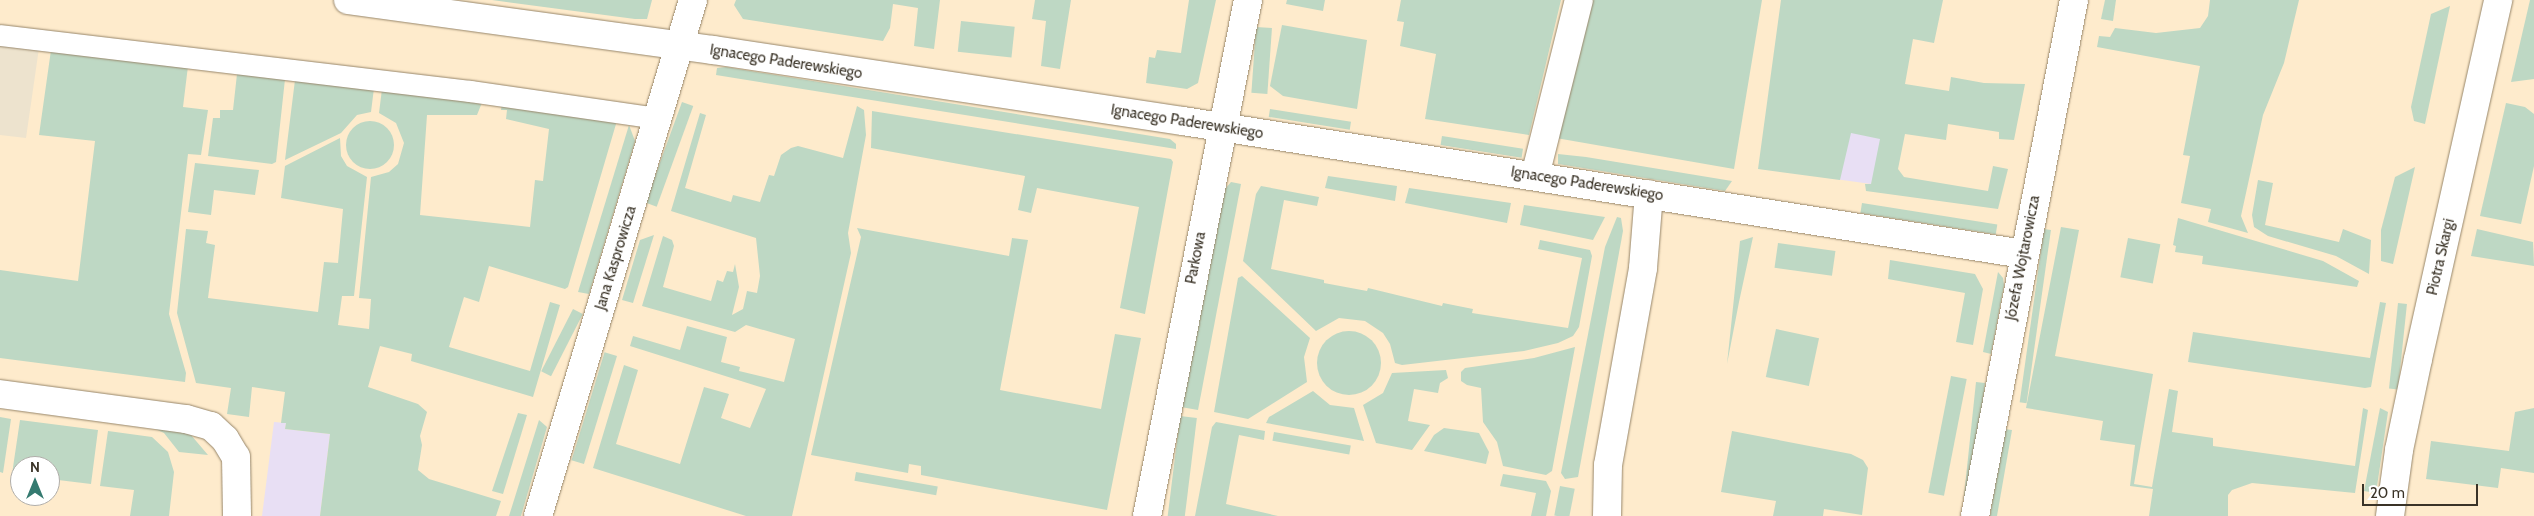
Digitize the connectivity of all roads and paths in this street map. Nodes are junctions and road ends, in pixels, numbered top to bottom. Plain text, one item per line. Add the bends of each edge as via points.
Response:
1 (348, 0) edge
2 (693, 0) edge
3 (1248, 0) edge
4 (1579, 0) edge
5 (2074, 0) edge
6 (2498, 0) edge
7 (0, 35) edge
8 (680, 46) junction
9 (658, 118) junction
10 (1222, 127) junction
11 (1535, 176) junction
12 (1649, 194) junction
13 (2024, 254) junction
14 (0, 394) edge
15 (237, 516) edge
16 (538, 516) edge
17 (1147, 516) edge
18 (1607, 516) edge
19 (1974, 516) edge
20 (2390, 516) edge

1 - 8 street, Ignacego Paderewskiego
2 - 8 street, Jana Kasprowicza
3 - 10 street, Parkowa
4 - 11 street
5 - 13 street, Józefa Wojtarowicza
6 - 20 street, Piotra Skargi via 2418,359 2399,450
7 - 9 lane via 487,93
8 - 9 street, Jana Kasprowicza
8 - 10 street, Ignacego Paderewskiego
9 - 16 street, Jana Kasprowicza
10 - 11 street, Ignacego Paderewskiego
10 - 17 street, Parkowa
11 - 12 street, Ignacego Paderewskiego
12 - 13 street, Ignacego Paderewskiego
12 - 18 street via 1643,268 1608,465
13 - 19 street, Józefa Wojtarowicza
14 - 15 street via 186,419 211,426 225,439 236,457

